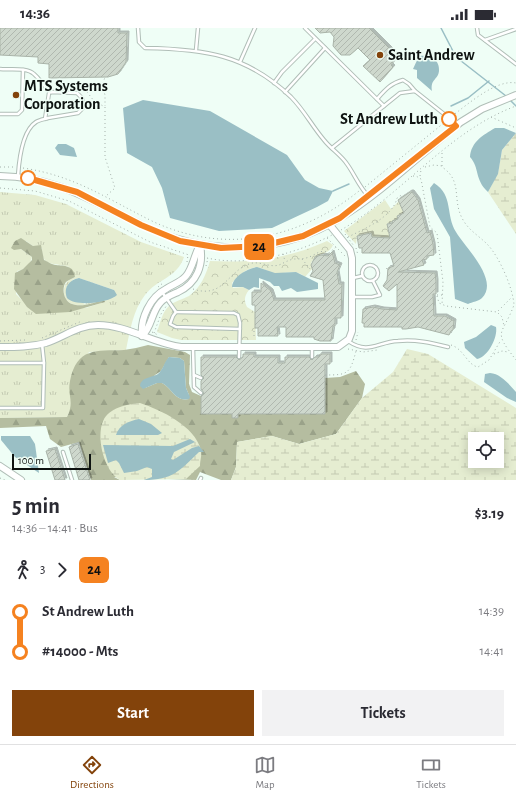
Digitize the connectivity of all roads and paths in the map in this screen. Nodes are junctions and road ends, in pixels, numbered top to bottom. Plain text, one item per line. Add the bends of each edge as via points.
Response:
1 (138, 28) edge
2 (198, 28) edge
3 (255, 28) edge
4 (305, 28) edge
5 (477, 28) edge
6 (516, 29) edge
7 (316, 39) junction
8 (485, 40) junction
9 (325, 48) junction
10 (196, 50) junction
11 (240, 62) junction
12 (516, 64) edge
13 (0, 70) edge
14 (23, 70) junction
15 (105, 77) dead end
16 (274, 83) junction
17 (516, 83) edge
18 (102, 86) junction
19 (73, 87) dead end
20 (84, 88) junction
21 (415, 91) junction
22 (51, 92) junction
23 (285, 92) junction
24 (514, 95) edge
25 (377, 100) junction
26 (384, 106) junction
27 (516, 106) edge
28 (105, 107) junction
29 (0, 114) edge
30 (45, 119) junction
31 (449, 119) junction
32 (456, 126) junction
33 (516, 128) edge
34 (332, 148) junction
35 (442, 152) dead end
36 (442, 166) junction
37 (0, 167) edge
38 (18, 168) junction
39 (0, 176) edge
40 (412, 176) dead end
41 (18, 177) junction
42 (420, 178) junction
43 (0, 188) edge
44 (362, 189) junction
45 (403, 194) dead end
46 (105, 196) junction
47 (369, 196) junction
48 (329, 224) junction
49 (348, 237) dead end
50 (327, 238) dead end
51 (200, 245) junction
52 (337, 246) junction
53 (283, 254) dead end
54 (189, 255) dead end
55 (346, 258) dead end
56 (254, 259) dead end
57 (302, 259) junction
58 (437, 260) dead end
59 (439, 260) junction
60 (254, 262) junction
61 (285, 262) junction
62 (310, 270) dead end
63 (362, 276) junction
64 (352, 278) junction
65 (373, 281) junction
66 (193, 290) dead end
67 (162, 292) junction
68 (443, 295) junction
69 (352, 297) junction
70 (512, 297) junction
71 (166, 298) junction
72 (442, 305) junction
73 (176, 312) junction
74 (497, 312) junction
75 (504, 326) junction
76 (240, 329) junction
77 (254, 330) dead end
78 (151, 332) dead end
79 (142, 336) junction
80 (160, 336) dead end
81 (254, 337) dead end
82 (501, 339) junction
83 (347, 341) junction
84 (42, 344) junction
85 (0, 347) edge
86 (193, 347) junction
87 (239, 347) junction
88 (312, 347) junction
89 (448, 347) joint
90 (348, 349) dead end
91 (510, 352) junction
92 (492, 356) junction
93 (239, 357) dead end
94 (312, 357) dead end
95 (516, 360) edge
96 (0, 363) edge
97 (44, 363) junction
98 (193, 375) junction
99 (325, 375) dead end
100 (201, 378) dead end
101 (201, 393) dead end
102 (0, 408) edge
103 (63, 452) dead end
104 (0, 466) edge
105 (0, 478) edge
106 (5, 480) edge
107 (21, 480) edge
108 (72, 480) edge

1 - 10 lane via 139,42 145,48
2 - 10 lane
3 - 11 lane
4 - 7 lane
5 - 8 lane via 478,35
6 - 8 lane
7 - 9 lane
7 - 16 lane
8 - 12 lane
9 - 23 lane
9 - 25 lane
10 - 11 lane
11 - 16 lane
13 - 14 lane
14 - 22 lane via 34,74
14 - 29 lane via 22,110 18,114
15 - 18 path
16 - 23 lane
17 - 31 path via 505,83 485,92
18 - 20 path
18 - 28 path
19 - 20 path
20 - 28 path via 94,101
21 - 25 lane via 403,80 388,87
21 - 26 lane via 400,93
21 - 31 lane
22 - 30 lane
22 - 30 lane via 77,93 82,98 84,107 78,113
23 - 34 lane
24 - 32 street via 482,109
25 - 26 lane
26 - 34 lane
27 - 33 path via 490,117
28 - 46 path via 105,157 115,188
30 - 38 lane via 35,122 27,133
31 - 32 lane
31 - 44 path
32 - 47 street
34 - 44 lane via 347,163
35 - 36 path
36 - 42 path via 431,165 423,168
36 - 70 path via 454,177 456,202 461,217 468,228 488,245 498,258
37 - 38 path
38 - 41 lane
38 - 46 path via 64,177
39 - 41 street
40 - 42 path
41 - 51 street via 64,187 160,234
42 - 59 path via 430,227 437,233
43 - 54 path via 35,191 69,201 150,242
44 - 46 path via 339,207 312,222 277,234 235,239 198,236 167,227
44 - 47 lane
45 - 49 path via 393,208
47 - 48 street
48 - 51 street via 303,236 262,246 234,248
48 - 64 street via 350,250
50 - 52 path
51 - 67 street via 186,276
51 - 71 street via 202,257 196,276 185,288
52 - 55 path
52 - 57 path via 329,254 324,251
53 - 61 path
56 - 60 path
57 - 61 path
57 - 62 path
58 - 59 path
59 - 68 path
60 - 61 path via 276,265
60 - 66 path via 240,268 218,289
63 - 64 lane
63 - 65 lane via 366,281
63 - 65 lane via 364,267 372,266 378,274
64 - 69 street
65 - 69 lane via 380,295
67 - 71 lane
67 - 79 street via 148,308 141,328
68 - 72 path
68 - 72 path via 437,295
69 - 83 street via 352,330
70 - 74 path
70 - 75 path via 514,305
71 - 73 lane
71 - 79 street via 158,306 148,331
72 - 74 path
73 - 76 lane via 234,313 240,319
73 - 76 lane via 170,324 176,327
74 - 75 path
75 - 82 path
76 - 87 lane
77 - 81 path
78 - 80 path
79 - 84 street via 115,327 90,326 74,329
79 - 86 street via 170,346
82 - 91 path
82 - 92 path
83 - 88 street via 338,347
83 - 89 lane via 354,346 367,348 406,340
84 - 85 street
84 - 97 lane
86 - 87 street
86 - 98 lane
87 - 88 street
87 - 93 lane
88 - 94 lane
89 - 92 path via 450,344 458,348 474,366 486,364
90 - 99 path via 356,351 348,372 342,375
91 - 92 path via 499,352
91 - 95 path
96 - 97 lane
97 - 102 lane via 44,408
98 - 100 lane
98 - 101 lane via 194,387
103 - 108 lane
104 - 107 street
105 - 106 path

